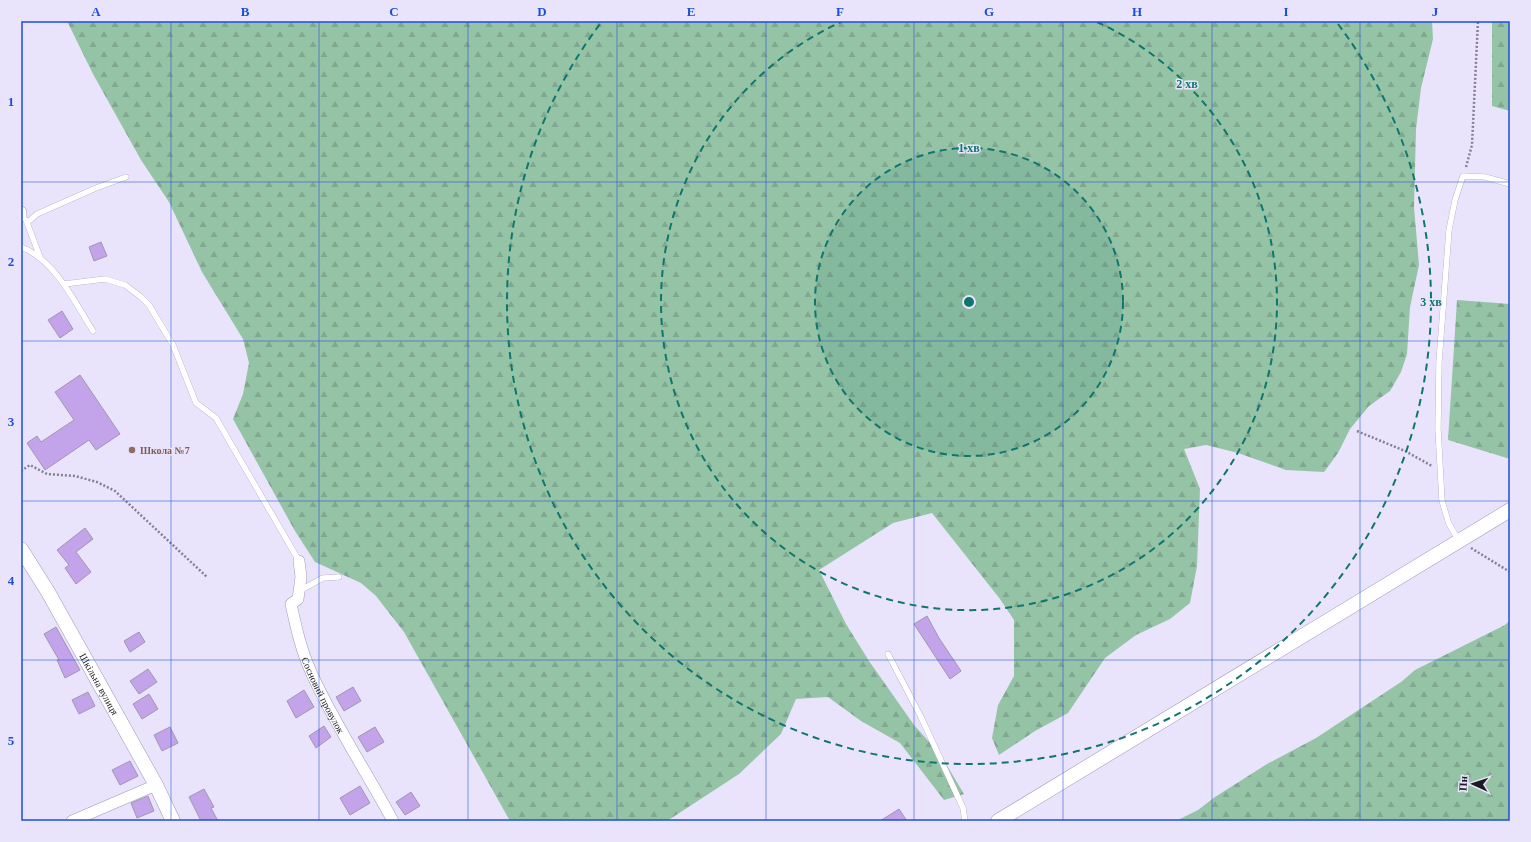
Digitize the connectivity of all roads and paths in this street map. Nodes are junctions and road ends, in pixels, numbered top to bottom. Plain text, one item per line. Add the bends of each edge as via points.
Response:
1 (1478, 21) edge
2 (1463, 176) junction
3 (126, 177) dead end
4 (1510, 184) edge
5 (23, 217) edge
6 (21, 247) edge
7 (41, 259) junction
8 (64, 284) junction
9 (93, 331) dead end
10 (1357, 431) dead end
11 (21, 471) edge
12 (1439, 473) junction
13 (1510, 510) edge
14 (1459, 541) junction
15 (21, 549) edge
16 (299, 561) joint
17 (1510, 572) edge
18 (207, 577) dead end
19 (339, 577) dead end
20 (299, 591) junction
21 (888, 654) dead end
22 (156, 785) junction
23 (72, 821) edge
24 (174, 821) edge
25 (393, 821) edge
26 (965, 821) edge
27 (998, 821) edge

1 - 2 path via 1472,145
2 - 4 lane via 1485,177
2 - 12 lane via 1450,222 1444,279 1438,429
3 - 5 lane via 37,214
5 - 7 lane
6 - 7 lane via 32,251
7 - 8 lane
8 - 9 lane
8 - 16 lane via 105,279 125,285 149,305 173,345 196,403 216,418
10 - 12 path via 1405,451
11 - 18 path via 30,465 47,474 74,476 97,482 115,491
12 - 14 lane via 1442,501 1449,524
13 - 14 street
14 - 17 path
14 - 27 street
15 - 22 street, Шкільна вулиця via 48,592
16 - 20 street, Сосновий провулок
19 - 20 lane via 323,578
20 - 25 street, Сосновий провулок via 298,599 291,604 297,633 310,670
21 - 26 lane via 921,717 963,808
22 - 23 street
22 - 24 street, Шкільна вулиця

